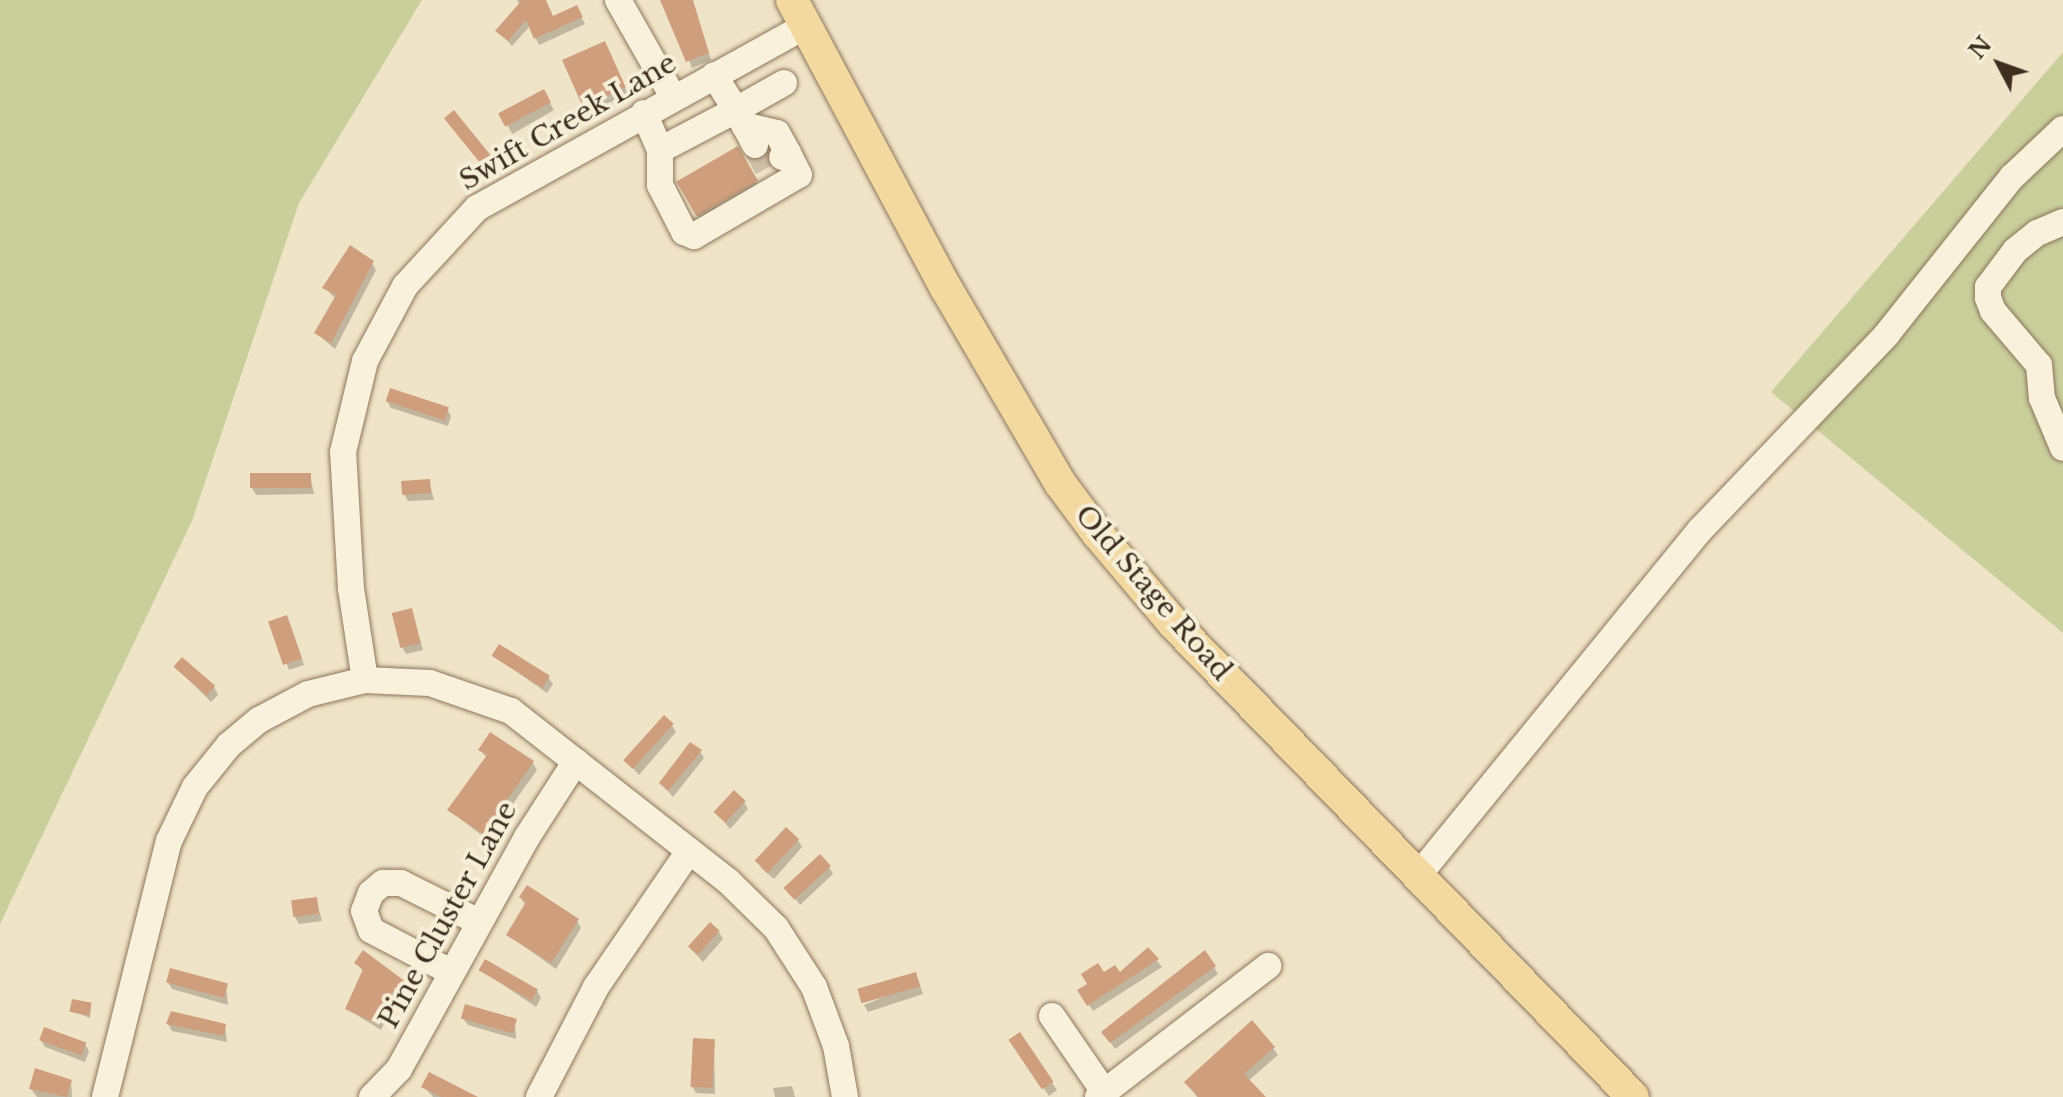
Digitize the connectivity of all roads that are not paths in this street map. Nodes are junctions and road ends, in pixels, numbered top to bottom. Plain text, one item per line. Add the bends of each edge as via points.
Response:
1 (618, 0) edge
2 (798, 13) edge
3 (714, 75) junction
4 (784, 83) dead end
5 (673, 97) junction
6 (644, 113) junction
7 (745, 126) junction
8 (2063, 129) edge
9 (660, 150) junction
10 (2063, 222) edge
11 (2063, 448) edge
12 (365, 680) junction
13 (576, 761) junction
14 (689, 851) junction
15 (1417, 877) junction
16 (479, 922) junction
17 (1268, 966) dead end
18 (451, 972) junction
19 (1052, 1016) dead end
20 (1101, 1095) edge
21 (105, 1097) edge
22 (372, 1097) edge
23 (539, 1097) edge
24 (845, 1097) edge
25 (1633, 1097) edge

1 - 5 street
2 - 3 street, Swift Creek Lane
2 - 15 main road, Old Stage Road via 946,288 1060,483 1174,624
3 - 5 street, Swift Creek Lane
3 - 7 street
4 - 7 street
5 - 6 street, Swift Creek Lane
6 - 9 street
6 - 12 street, Swift Creek Lane via 477,208 431,253 384,320 355,390 342,479
7 - 9 street
7 - 9 street via 777,133 781,170 694,236 684,232 660,185
8 - 15 street via 2012,177 1887,334 1700,530
10 - 11 street via 2037,233 2015,251 1993,278 1988,298 2039,365 2042,398
12 - 13 street via 430,683 469,693 511,711
12 - 21 street via 308,694 259,720 229,745 195,787 169,841
13 - 14 street
13 - 16 street, Pine Cluster Lane
14 - 23 street via 596,987
14 - 24 street via 754,904 797,956 827,1017
15 - 25 main road, Old Stage Road
16 - 18 street, Pine Cluster Lane
16 - 18 street via 401,883 383,883 371,893 364,911 371,930
17 - 20 street
18 - 22 street, Pine Cluster Lane via 399,1069
19 - 20 street

